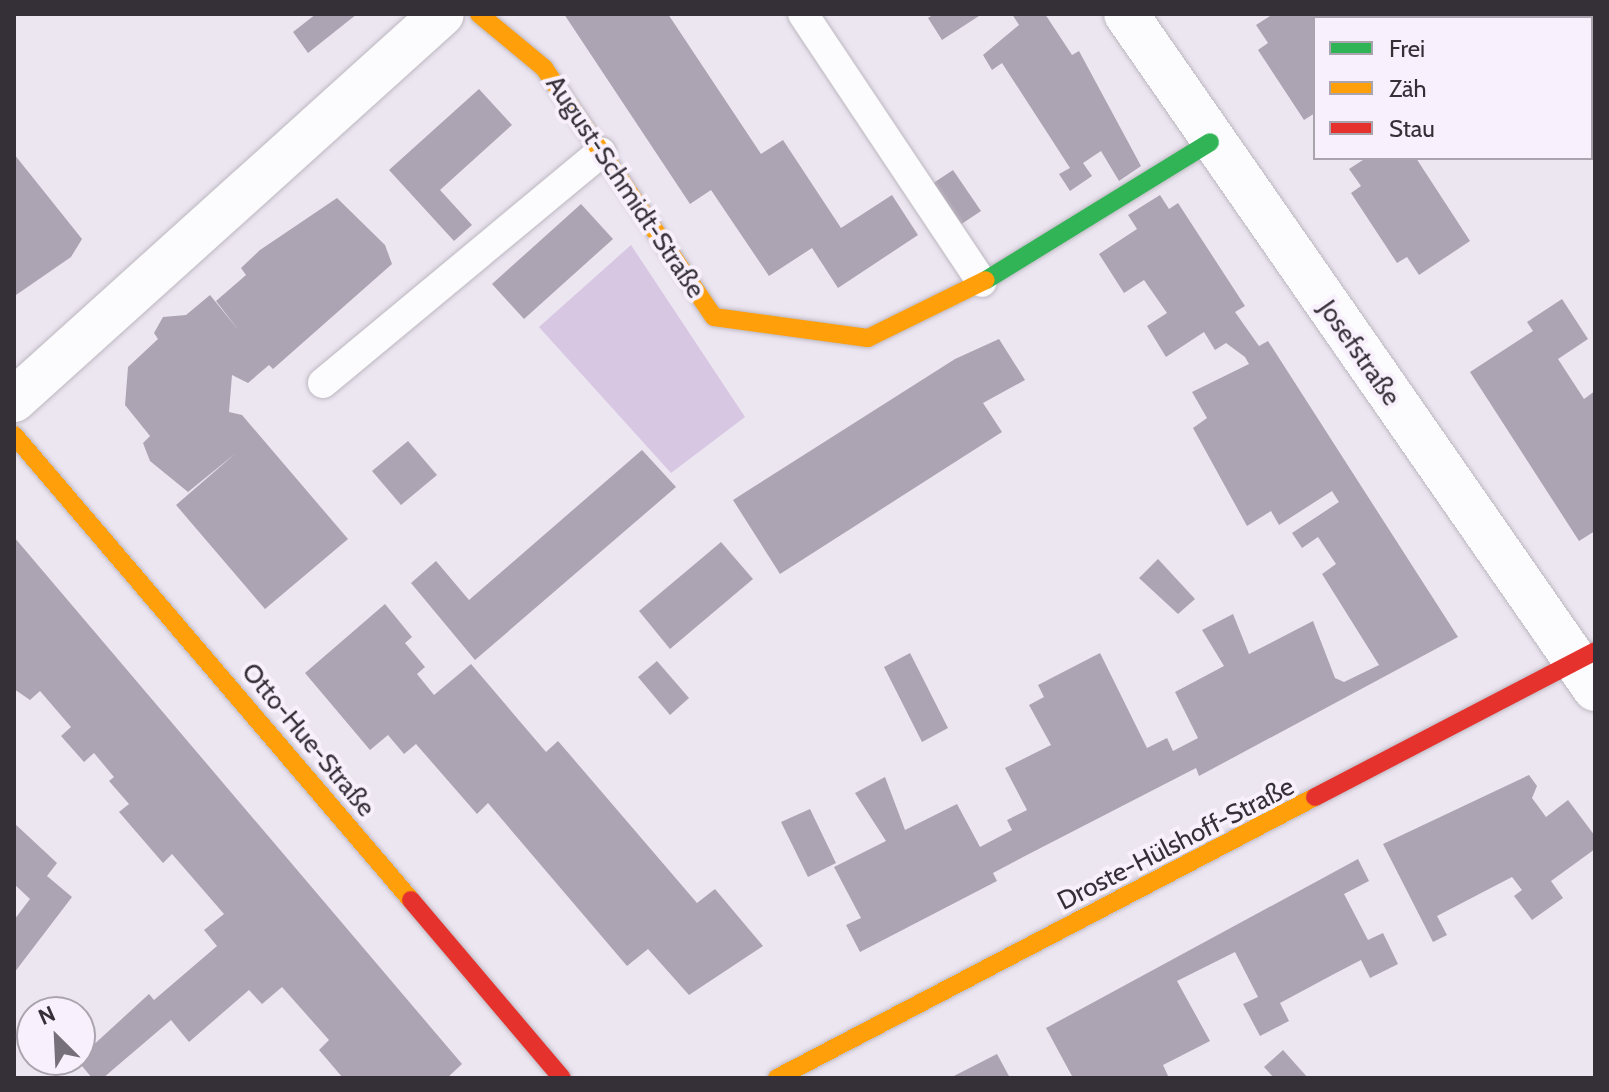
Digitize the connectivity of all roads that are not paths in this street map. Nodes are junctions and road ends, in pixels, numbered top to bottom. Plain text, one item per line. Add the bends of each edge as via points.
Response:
1 (442, 14) edge
2 (479, 14) edge
3 (803, 14) edge
4 (1126, 14) edge
5 (1210, 142) junction
6 (601, 152) junction
7 (982, 282) junction
8 (323, 383) dead end
9 (14, 400) edge
10 (14, 435) edge
11 (1590, 669) edge
12 (562, 1078) edge
13 (777, 1078) edge

1 - 9 street
2 - 6 street, August-Schmidt-Straße via 544,68
3 - 7 lane
4 - 5 street, Josefstraße
5 - 7 street, August-Schmidt-Straße
5 - 11 street, Josefstraße
6 - 7 street, August-Schmidt-Straße via 714,317 868,338
6 - 8 lane
10 - 12 street, Otto-Hue-Straße
11 - 13 street, Droste-Hülshoff-Straße

